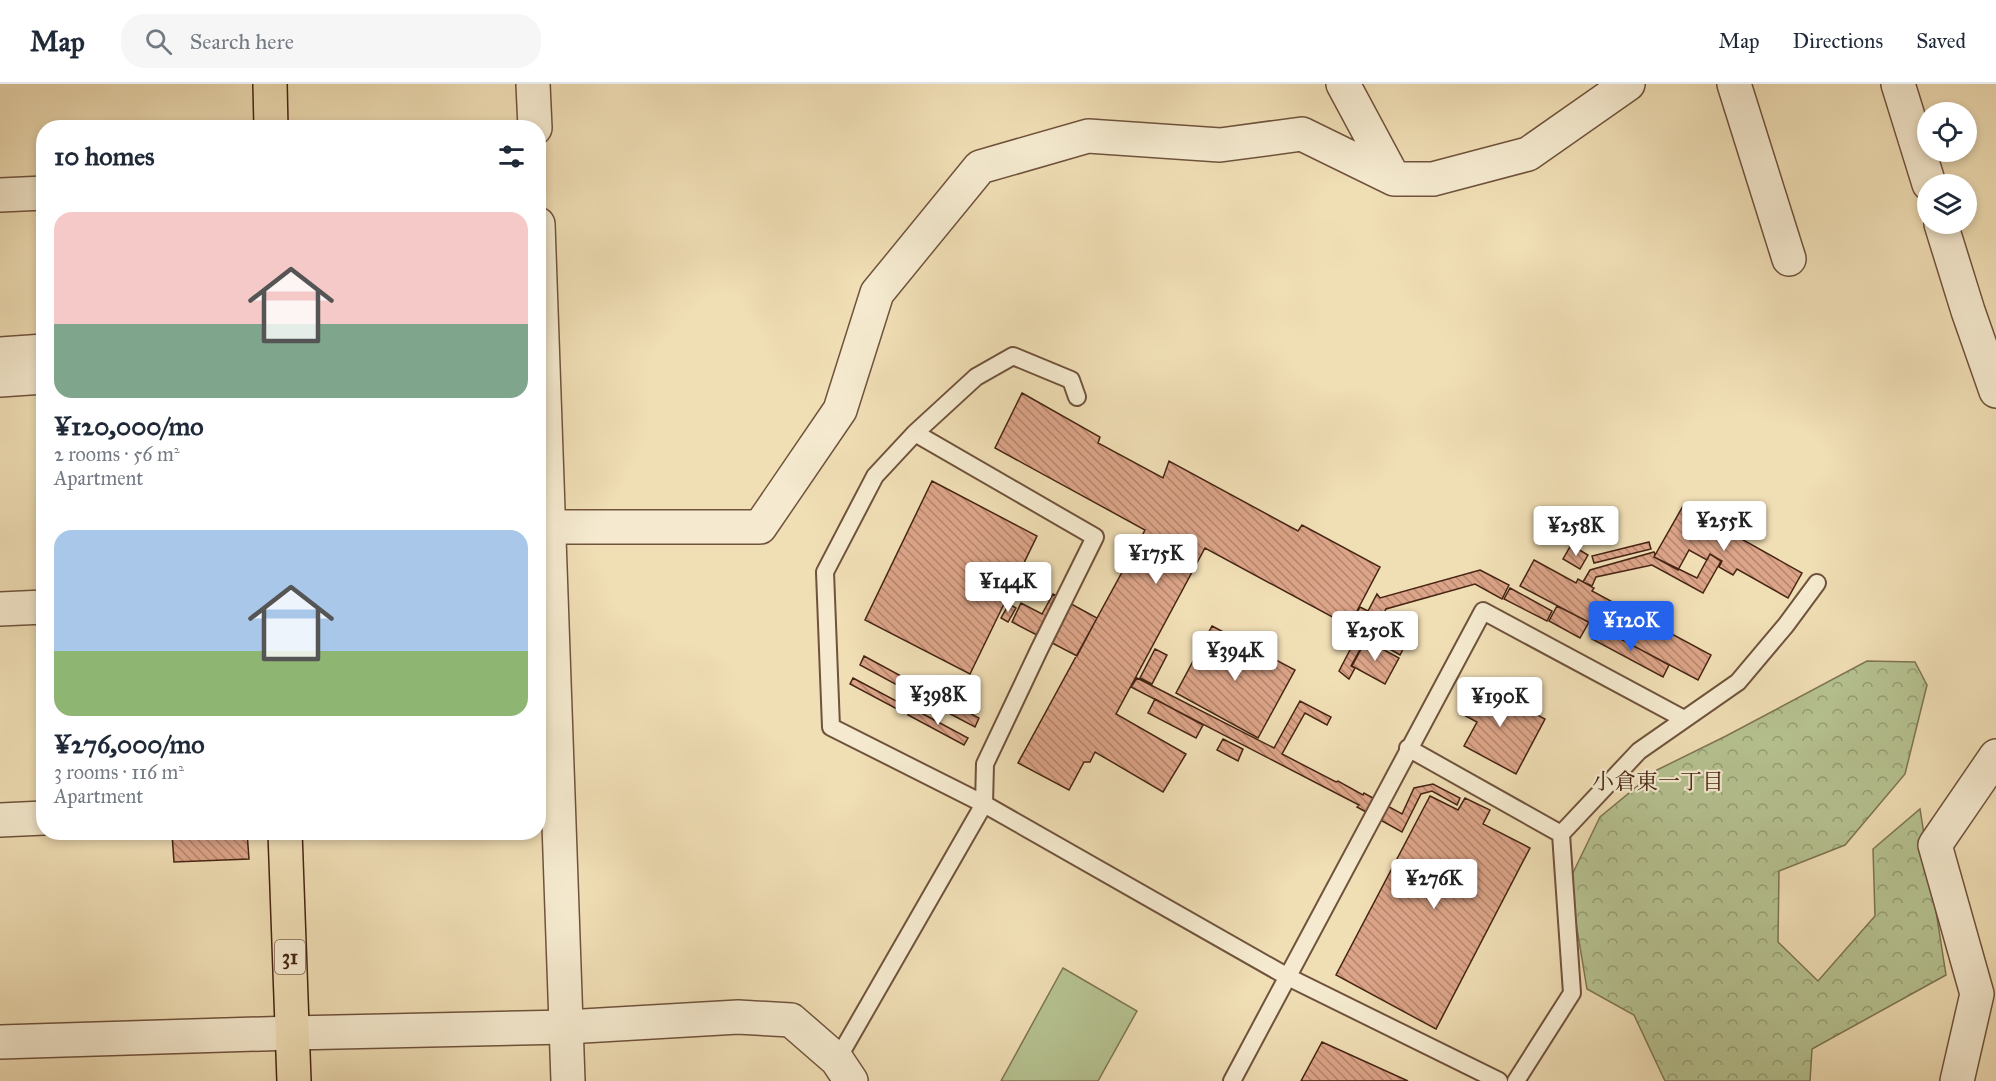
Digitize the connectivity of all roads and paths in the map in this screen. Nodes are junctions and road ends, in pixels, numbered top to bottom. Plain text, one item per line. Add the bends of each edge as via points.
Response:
1 (270, 84) edge
2 (533, 84) edge
3 (1343, 84) edge
4 (1628, 84) edge
5 (1734, 84) edge
6 (1898, 84) edge
7 (272, 120) edge
8 (535, 120) edge
9 (1926, 174) edge
10 (1394, 179) junction
11 (36, 193) edge
12 (0, 195) edge
13 (1944, 234) edge
14 (1789, 259) dead end
15 (36, 352) edge
16 (0, 354) edge
17 (36, 378) edge
18 (0, 380) edge
19 (1996, 391) edge
20 (1077, 397) dead end
21 (915, 433) junction
22 (546, 449) edge
23 (550, 527) junction
24 (1816, 583) dead end
25 (36, 607) edge
26 (0, 609) edge
27 (1684, 719) junction
28 (1408, 748) junction
29 (1996, 756) edge
30 (984, 804) junction
31 (36, 818) edge
32 (0, 820) edge
33 (1562, 834) junction
34 (285, 840) edge
35 (1287, 977) junction
36 (1986, 997) edge
37 (566, 1027) junction
38 (292, 1033) junction
39 (0, 1042) edge
40 (844, 1071) edge
41 (294, 1081) edge
42 (568, 1081) edge
43 (1232, 1081) edge
44 (1499, 1081) edge
45 (1516, 1081) edge
46 (1957, 1081) edge

1 - 7 main road
2 - 8 street
3 - 10 street
4 - 10 street via 1528,154 1433,179
5 - 14 street
6 - 9 street
10 - 23 street via 1302,134 1220,145 1088,136 980,167 877,293 840,410 759,527
11 - 12 street
13 - 19 street
15 - 16 street
17 - 18 street
20 - 21 lane via 1071,380 1013,356 976,376
21 - 30 lane via 875,476 825,572 831,727
21 - 30 lane via 1095,537 985,764
22 - 23 street
23 - 37 street
24 - 27 lane via 1738,682
25 - 26 street
27 - 28 lane via 1483,612
27 - 33 lane via 1639,751
28 - 33 lane
28 - 35 lane
29 - 36 street via 1935,845
30 - 35 lane
30 - 40 lane
31 - 32 street
33 - 45 lane via 1572,993
34 - 38 main road, 31
35 - 43 lane
35 - 44 lane
36 - 46 street
37 - 38 street
37 - 40 street via 738,1017 791,1020
37 - 42 street
38 - 39 street
38 - 41 main road, 31

